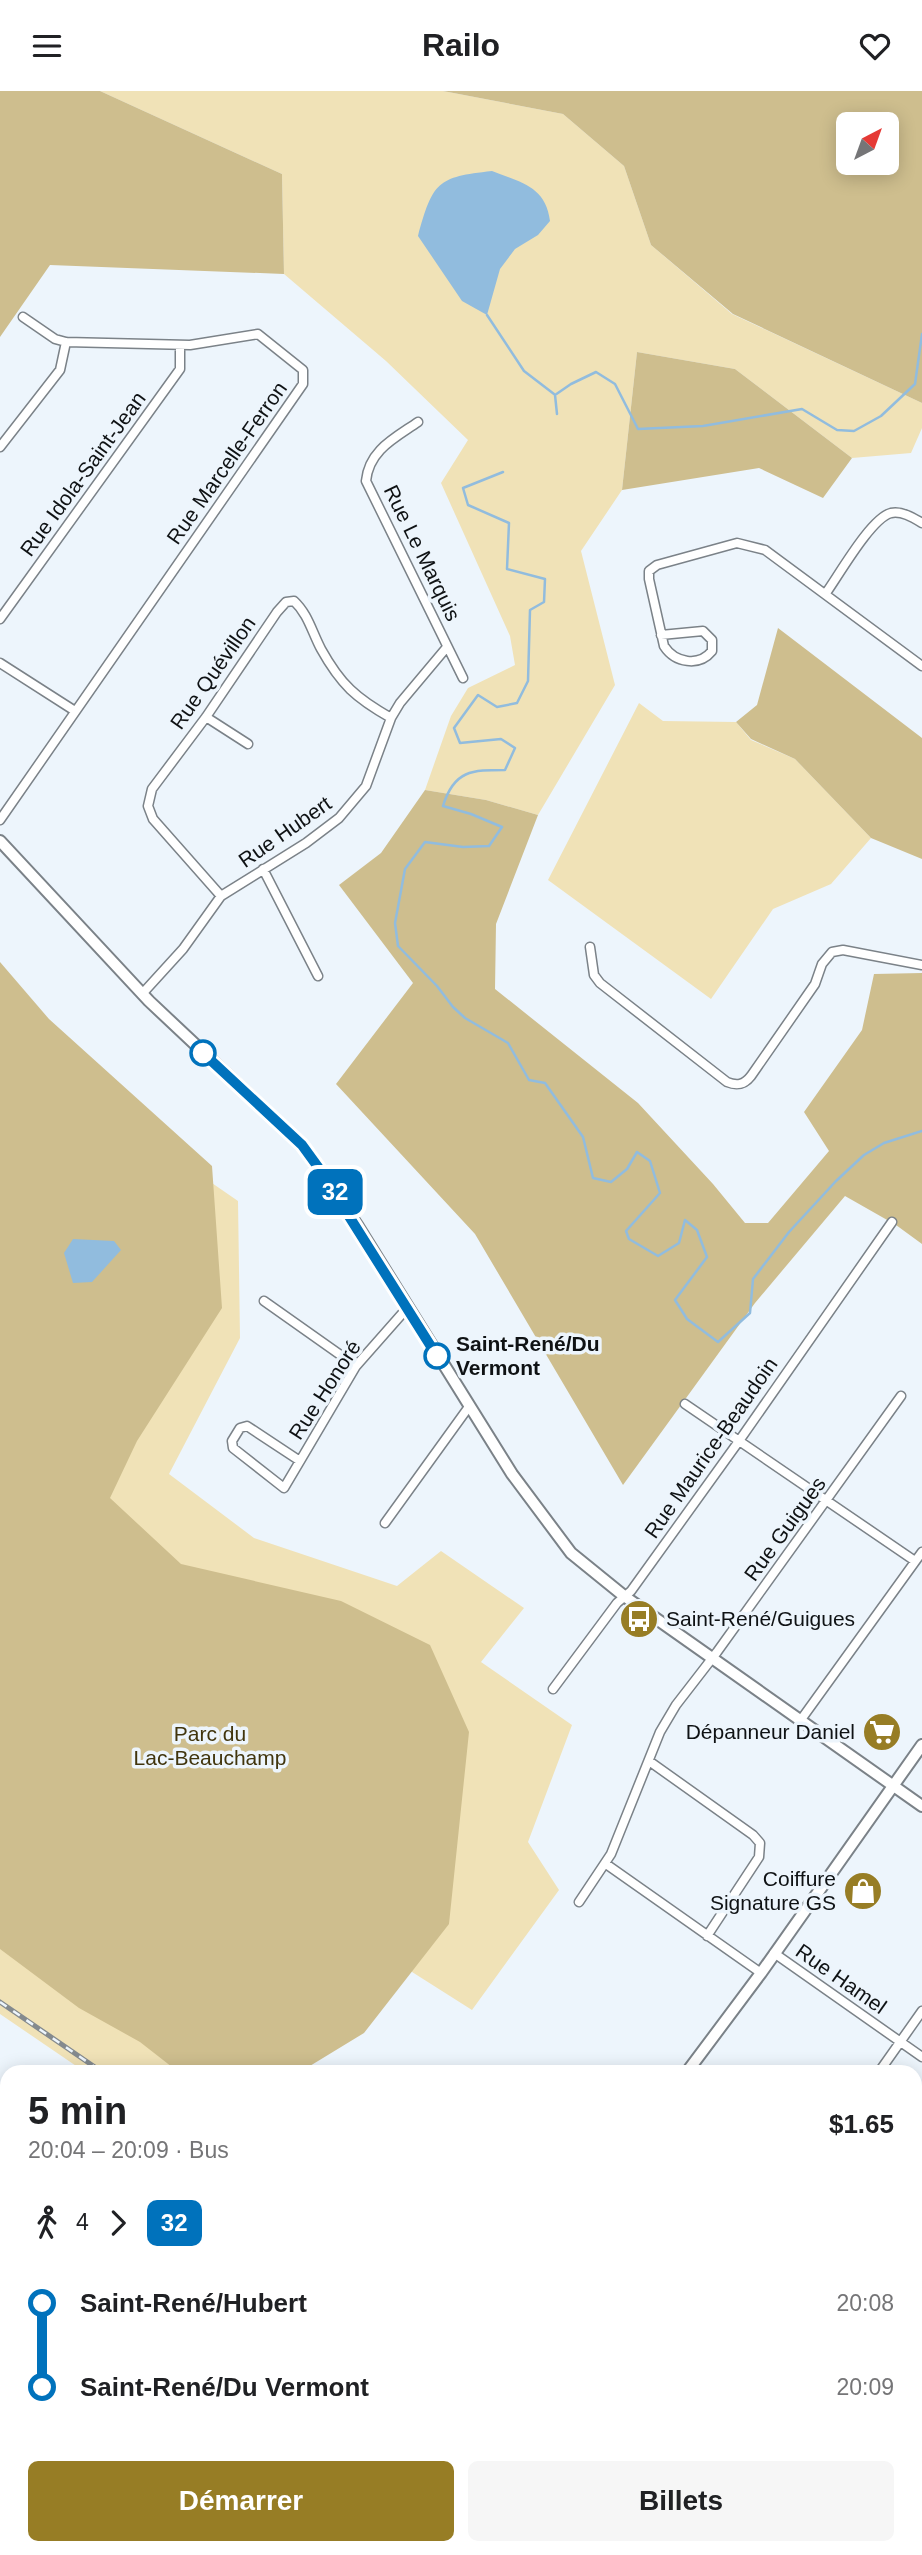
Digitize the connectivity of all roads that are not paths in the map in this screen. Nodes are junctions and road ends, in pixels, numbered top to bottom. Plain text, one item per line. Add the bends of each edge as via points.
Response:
1 (23, 317) dead end
2 (66, 342) junction
3 (180, 345) junction
4 (418, 422) dead end
5 (0, 447) edge
6 (922, 523) edge
7 (826, 593) junction
8 (0, 619) edge
9 (661, 635) junction
10 (447, 647) junction
11 (0, 663) edge
12 (922, 666) edge
13 (463, 678) dead end
14 (75, 711) junction
15 (206, 717) junction
16 (391, 718) junction
17 (248, 744) dead end
18 (0, 820) edge
19 (0, 841) edge
20 (263, 869) junction
21 (221, 896) junction
22 (590, 947) dead end
23 (922, 965) edge
24 (318, 976) dead end
25 (142, 994) junction
26 (892, 1222) dead end
27 (264, 1301) dead end
28 (408, 1307) junction
29 (356, 1366) junction
30 (901, 1396) dead end
31 (685, 1404) dead end
32 (468, 1408) junction
33 (739, 1441) junction
34 (300, 1461) junction
35 (827, 1501) junction
36 (386, 1523) dead end
37 (922, 1552) edge
38 (915, 1562) junction
39 (624, 1596) junction
40 (712, 1659) junction
41 (553, 1689) dead end
42 (800, 1721) junction
43 (922, 1745) edge
44 (649, 1761) junction
45 (893, 1785) junction
46 (922, 1806) edge
47 (606, 1864) junction
48 (579, 1902) dead end
49 (707, 1935) junction
50 (774, 1953) junction
51 (761, 1973) junction
52 (922, 2011) edge
53 (900, 2041) junction
54 (922, 2057) edge
55 (692, 2065) edge
56 (884, 2065) edge

1 - 2 street, Rue Marcelle-Ferron
2 - 3 street, Rue Marcelle-Ferron
2 - 5 street via 60,370
3 - 8 street, Rue Idola-Saint-Jean via 180,369
3 - 14 street, Rue Marcelle-Ferron via 258,334 303,370 303,384
4 - 10 street, Rue Le Marquis via 374,455 366,481
6 - 7 street via 894,512 880,519
7 - 9 street via 765,550 737,543 649,571
7 - 12 street
9 - 9 street via 673,657 701,660 712,651 712,640 703,631
10 - 13 street, Rue Le Marquis
10 - 16 street, Rue Hubert
11 - 14 street
14 - 18 street, Rue Marcelle-Ferron
15 - 16 street, Rue Quévillon via 276,612 293,601 302,609 340,680 361,701
15 - 17 street
15 - 21 street, Rue Quévillon via 152,789 148,806 153,819
16 - 20 street, Rue Hubert via 366,786 340,818
19 - 25 street
20 - 21 street, Rue Hubert
20 - 24 street
21 - 25 street, Rue Hubert via 183,949
22 - 23 street via 594,975 600,983 733,1085 751,1076 832,952 843,950
25 - 28 street via 302,1145
26 - 33 street, Rue Maurice-Beaudoin
27 - 29 street
28 - 29 street, Rue Honoré
28 - 32 street
29 - 34 street, Rue Honoré
30 - 35 street, Rue Guigues
31 - 33 street
32 - 36 street
32 - 39 street via 563,1543
33 - 35 street
33 - 39 street, Rue Maurice-Beaudoin
34 - 34 street, Rue Honoré via 284,1488 233,1448 232,1440 247,1426
35 - 38 street
35 - 40 street, Rue Guigues
37 - 38 street
38 - 42 street
39 - 40 street
39 - 41 street, Rue Maurice-Beaudoin
40 - 42 street
40 - 44 street, Rue Guigues via 669,1714
42 - 45 street
43 - 45 street
44 - 47 street, Rue Guigues
44 - 49 street via 760,1843 759,1857
45 - 46 street
45 - 50 street
47 - 48 street, Rue Guigues
47 - 49 street
49 - 51 street
50 - 51 street
50 - 53 street, Rue Hamel
51 - 55 street
52 - 53 street
53 - 54 street, Rue Hamel
53 - 56 street

